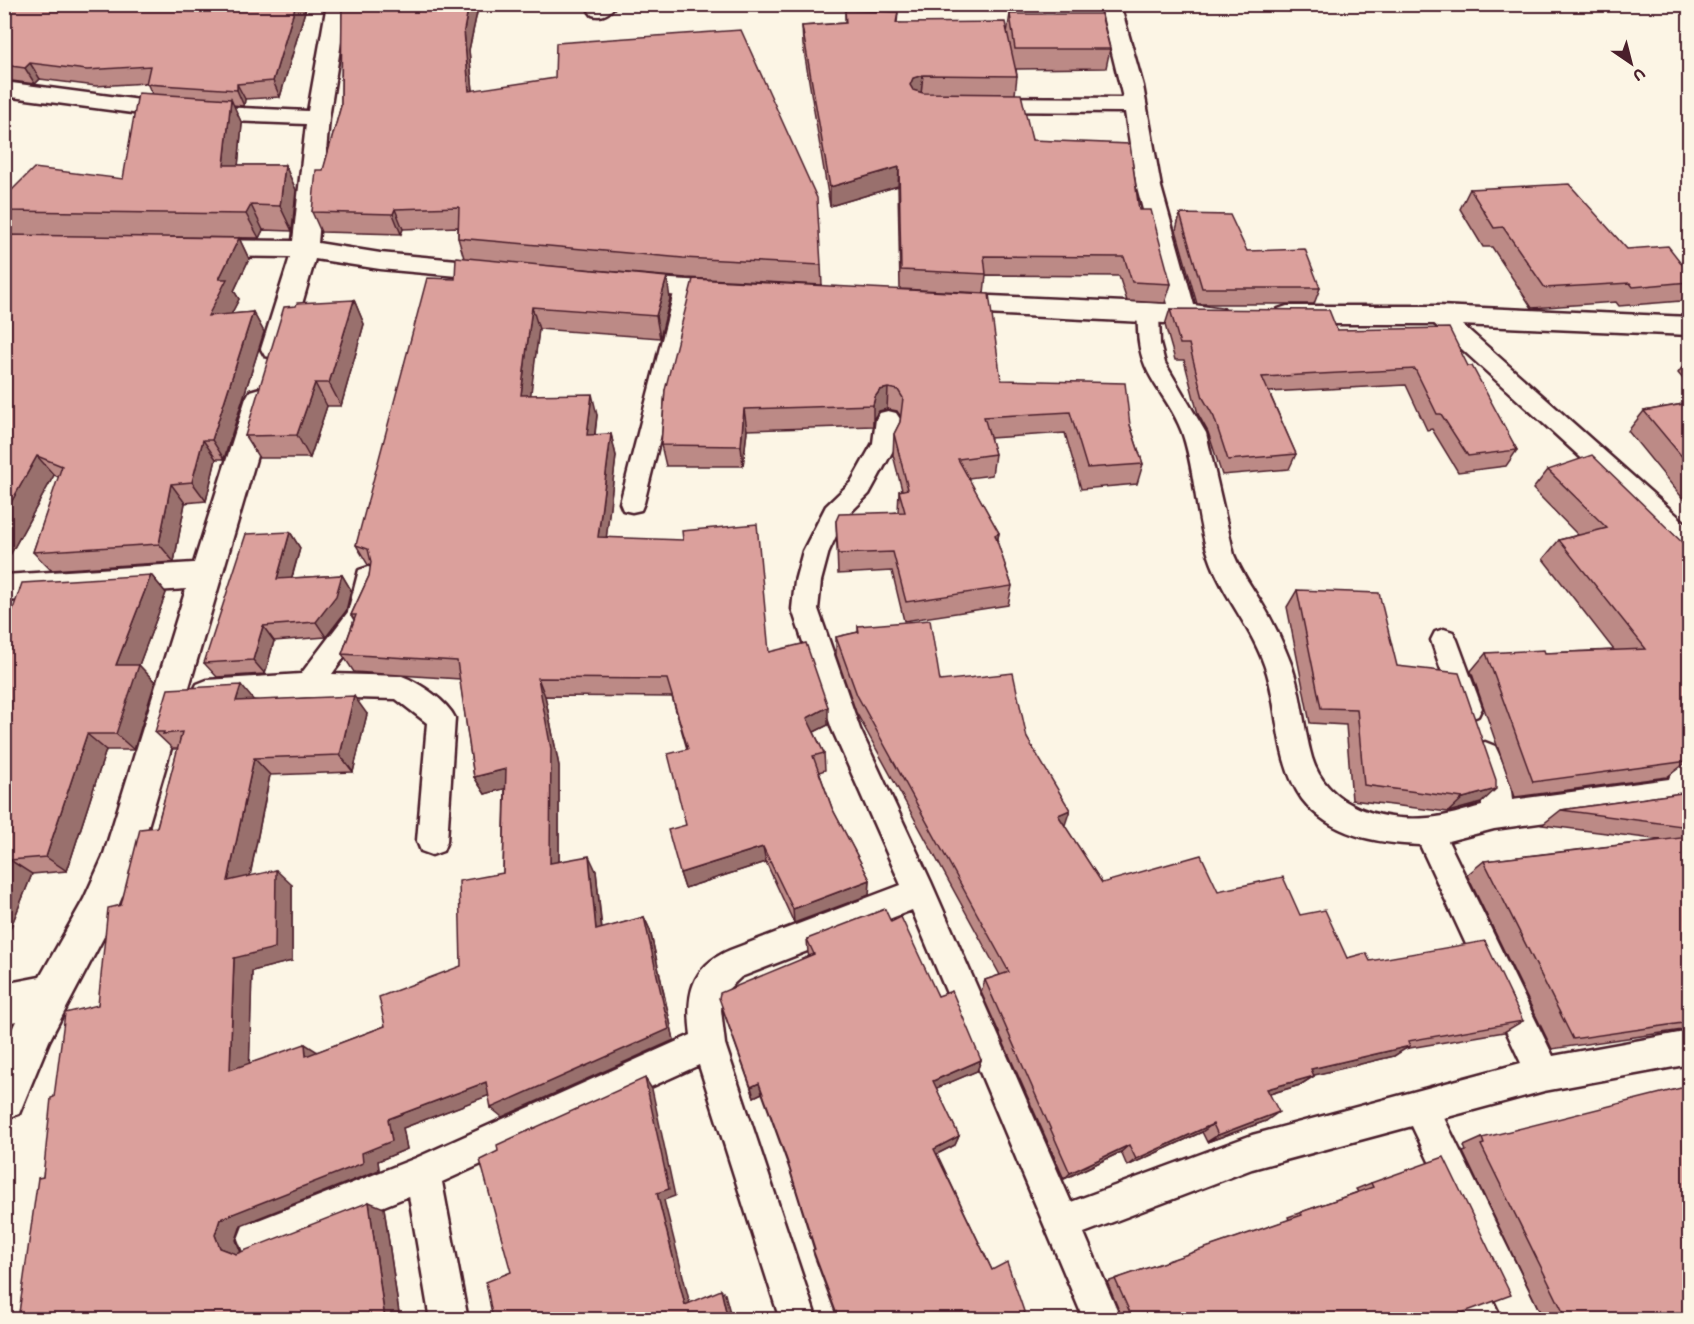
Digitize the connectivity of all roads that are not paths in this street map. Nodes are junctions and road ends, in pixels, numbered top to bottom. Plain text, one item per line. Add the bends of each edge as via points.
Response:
1 (337, 4) edge
2 (1110, 4) edge
3 (4, 89) edge
4 (958, 104) edge
5 (1135, 105) junction
6 (318, 118) junction
7 (175, 247) edge
8 (305, 249) junction
9 (521, 274) edge
10 (604, 282) edge
11 (686, 289) junction
12 (757, 293) edge
13 (921, 302) edge
14 (1148, 313) junction
15 (1184, 315) junction
16 (1437, 315) junction
17 (1689, 326) edge
18 (888, 419) dead end
19 (632, 503) dead end
20 (1689, 542) edge
21 (206, 575) junction
22 (368, 577) edge
23 (12, 588) edge
24 (4, 615) edge
25 (1444, 640) dead end
26 (309, 685) junction
27 (170, 694) junction
28 (1689, 756) edge
29 (1494, 816) junction
30 (1429, 832) junction
31 (432, 841) dead end
32 (920, 892) junction
33 (50, 995) junction
34 (4, 1004) edge
35 (709, 1044) junction
36 (1689, 1047) edge
37 (1544, 1074) junction
38 (4, 1099) edge
39 (1421, 1108) junction
40 (423, 1173) junction
41 (1061, 1224) junction
42 (256, 1239) dead end
43 (449, 1320) edge
44 (800, 1320) edge
45 (1103, 1320) edge
46 (1525, 1320) edge

1 - 6 street
2 - 5 street
3 - 6 street via 178,112
4 - 5 street
5 - 15 street via 1149,187
6 - 8 street
7 - 8 street
8 - 9 street via 380,261
8 - 21 street
10 - 11 street
11 - 12 street
11 - 19 lane
13 - 14 street
14 - 15 street
14 - 30 lane via 1151,354 1185,410 1194,433 1221,553 1272,650 1289,702 1296,750 1306,779 1323,801 1352,820 1376,830
15 - 16 street
16 - 17 street
16 - 20 lane
18 - 32 lane via 885,443 860,488 835,513 816,551 805,609 846,729
21 - 23 street
21 - 27 street
22 - 26 lane via 360,615
23 - 24 street
25 - 29 lane via 1498,794
26 - 27 lane
26 - 31 lane via 402,688 441,718
27 - 33 street via 121,857 98,911
28 - 29 lane via 1678,791
29 - 30 lane
30 - 37 lane
32 - 35 lane via 717,974 707,987 705,1003
32 - 41 lane
33 - 34 street
33 - 38 street
35 - 40 lane
35 - 44 lane
36 - 37 lane
37 - 39 lane
39 - 41 lane via 1252,1152
39 - 46 lane
40 - 42 lane
40 - 43 lane
41 - 45 lane

